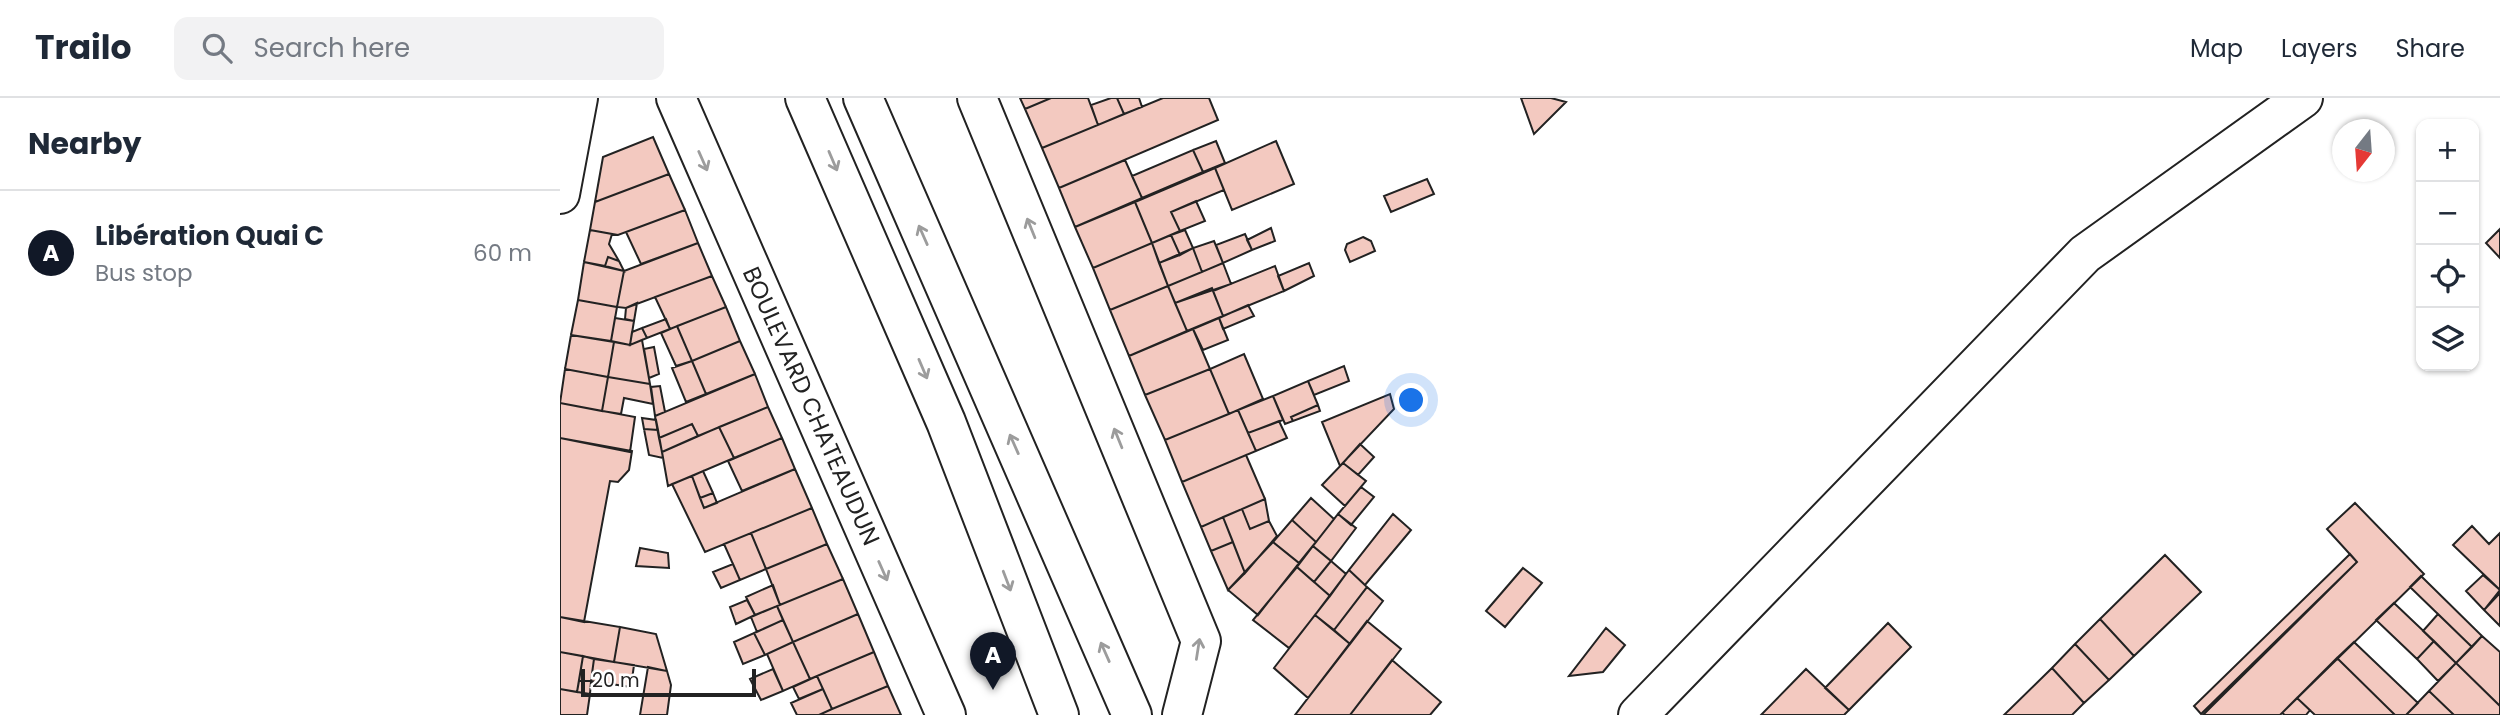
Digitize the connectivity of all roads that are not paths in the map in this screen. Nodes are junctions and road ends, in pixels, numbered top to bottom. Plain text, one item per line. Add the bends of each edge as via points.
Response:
1 (579, 98) edge
2 (676, 98) edge
3 (805, 98) edge
4 (863, 98) edge
5 (977, 98) edge
6 (2303, 98) edge
7 (560, 194) edge
8 (946, 715) edge
9 (1059, 715) edge
10 (1132, 715) edge
11 (1182, 715) edge
12 (1638, 715) edge

1 - 7 street
2 -> 8 street, BOULEVARD CHATEAUDUN
3 -> 9 street via 946,422
10 -> 4 street
11 -> 5 street via 1201,641
6 - 12 street via 2085,254

